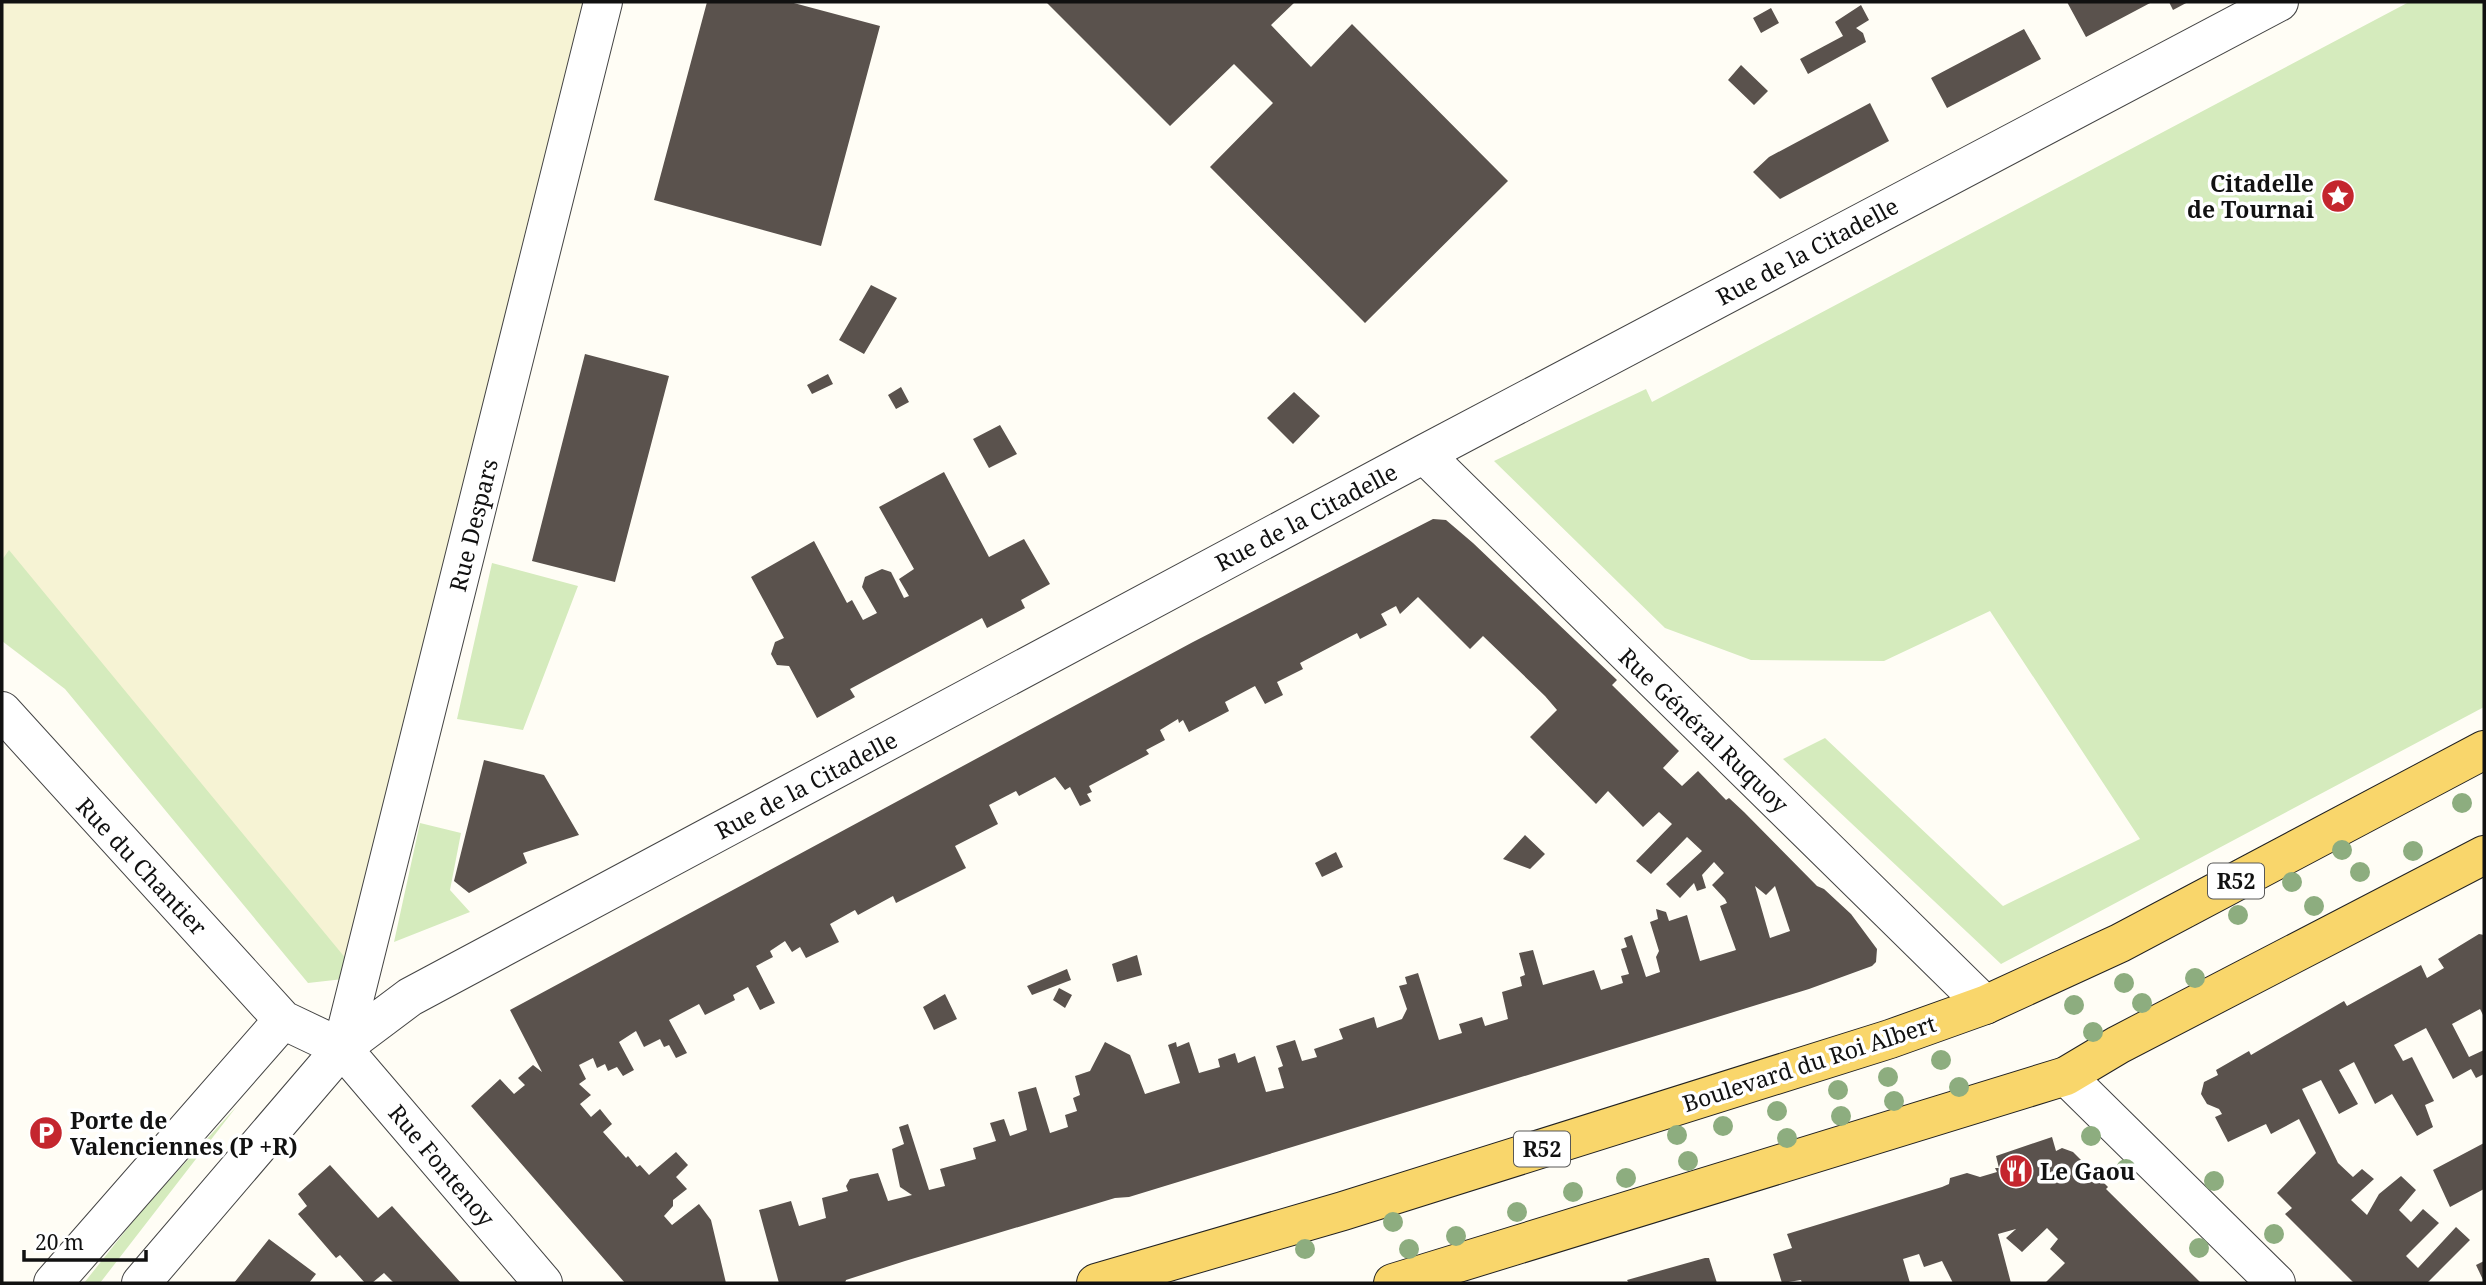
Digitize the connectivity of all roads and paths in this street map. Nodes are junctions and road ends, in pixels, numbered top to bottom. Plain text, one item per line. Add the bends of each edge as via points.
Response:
1 (603, 2) edge
2 (2279, 2) edge
3 (1424, 454) junction
4 (2, 710) edge
5 (2484, 750) edge
6 (2484, 855) edge
7 (1985, 1005) junction
8 (283, 1020) junction
9 (342, 1048) junction
10 (2066, 1076) junction
11 (53, 1283) edge
12 (141, 1283) edge
13 (543, 1283) edge
14 (1096, 1283) edge
15 (1393, 1283) edge
16 (2276, 1283) edge

1 - 9 street, Rue Despars
2 - 3 street, Rue de la Citadelle
3 - 7 street, Rue Général Ruquoy
3 - 9 street, Rue de la Citadelle via 410,997
4 - 8 street, Rue du Chantier
5 - 7 main road, Boulevard du Roi Albert / R52 via 2120,943
6 - 10 main road
7 - 14 main road, Boulevard du Roi Albert / R52 via 1343,1211
8 - 9 street, Rue du Chantier
8 - 11 street
9 - 12 street
9 - 13 street, Rue Fontenoy
10 - 15 main road
10 - 16 street

